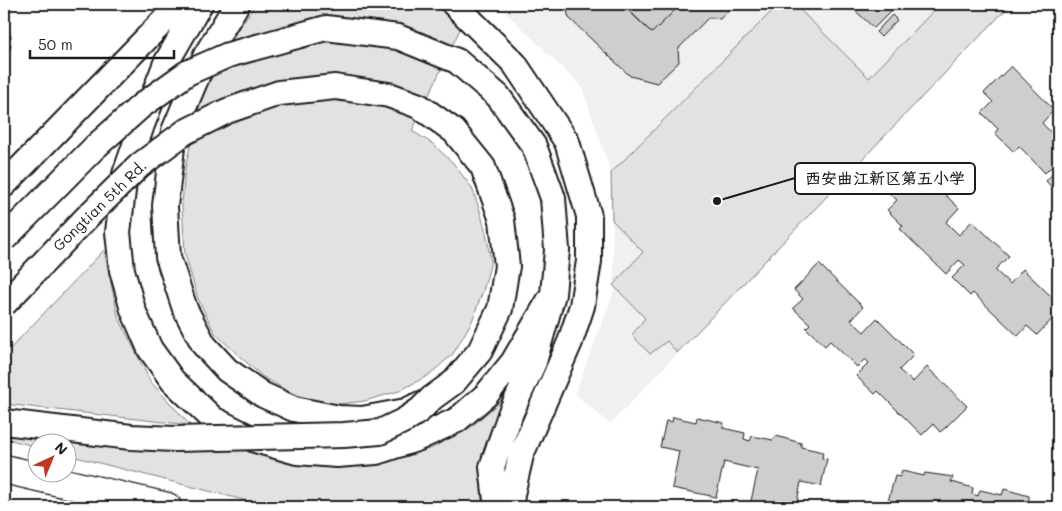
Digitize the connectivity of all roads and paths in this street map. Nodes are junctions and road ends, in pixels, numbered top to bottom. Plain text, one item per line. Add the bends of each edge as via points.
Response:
1 (180, 4) edge
2 (200, 4) edge
3 (237, 4) edge
4 (454, 4) edge
5 (4, 184) edge
6 (4, 239) edge
7 (553, 294) junction
8 (4, 304) edge
9 (432, 398) junction
10 (4, 422) edge
11 (4, 468) edge
12 (167, 507) edge
13 (498, 507) edge
14 (511, 507) edge

1 - 5 main road
2 - 7 main road via 166,63 142,125 125,174 118,232 124,278 133,310 150,349 173,381 213,419 255,440 297,452 376,452 416,439 457,420 486,395 513,362
3 - 9 main road via 206,55 174,131 165,206 168,258 185,309 204,344 227,370 263,395 294,408 339,418 362,419 406,411
4 - 14 main road via 514,63 567,142 589,216 589,261 582,306 570,342 521,455
6 - 7 main road, bridge via 95,147 141,106 187,73 228,54 326,28 398,37 457,61 498,96 534,146 553,198 556,250
7 - 13 main road via 534,362 510,412 492,467
8 - 9 main road, Gongtian 5th Rd., bridge via 140,165 186,132 227,111 279,93 335,86 389,95 420,106 454,131 483,167 502,220 507,266 500,309 480,351 454,382
9 - 10 main road, bridge via 405,420 380,432 344,435 175,439
11 - 12 highway

